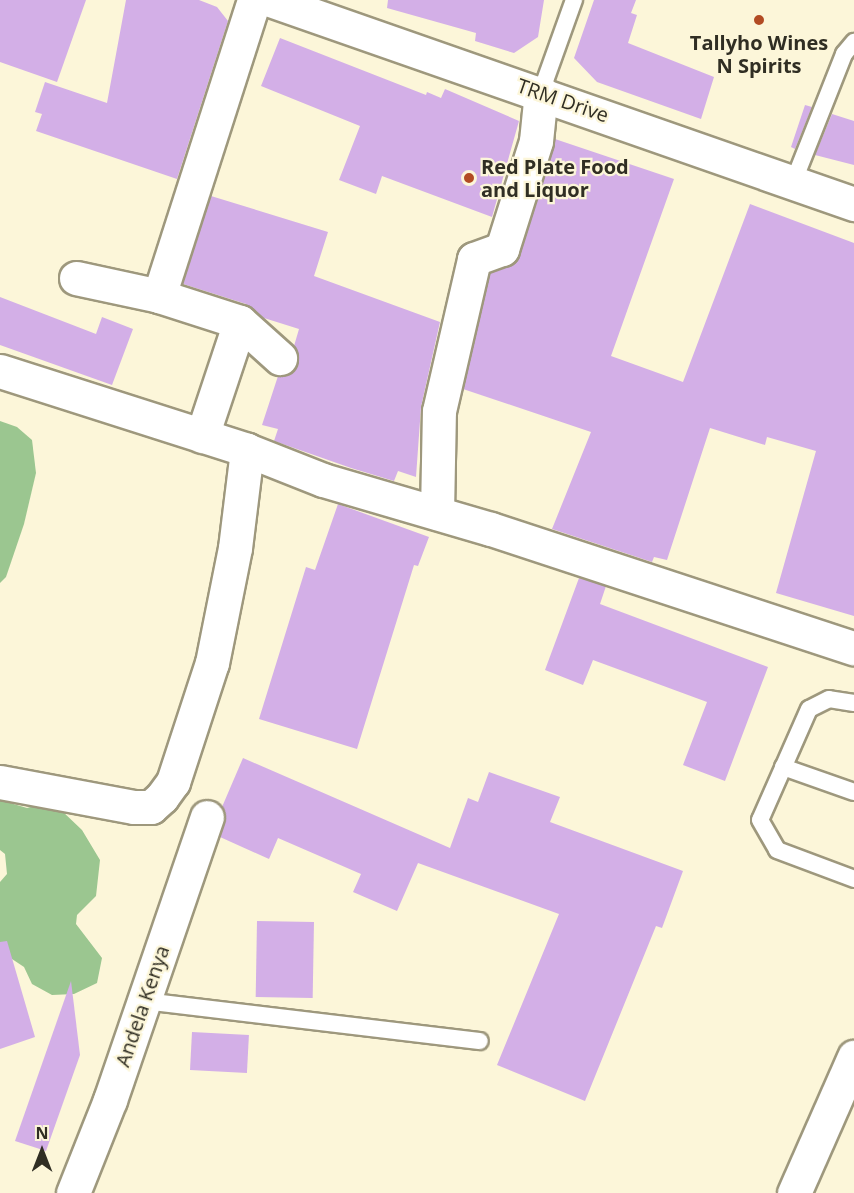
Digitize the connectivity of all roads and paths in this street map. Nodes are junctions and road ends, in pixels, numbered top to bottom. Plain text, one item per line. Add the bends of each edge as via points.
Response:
1 (254, 0) edge
2 (270, 0) edge
3 (574, 0) edge
4 (854, 42) edge
5 (541, 92) junction
6 (793, 183) junction
7 (854, 204) edge
8 (76, 278) dead end
9 (159, 296) junction
10 (240, 322) junction
11 (280, 358) dead end
12 (0, 371) edge
13 (202, 436) junction
14 (247, 450) junction
15 (437, 513) junction
16 (854, 648) edge
17 (854, 703) edge
18 (783, 767) junction
19 (0, 782) edge
20 (854, 792) edge
21 (207, 817) dead end
22 (854, 879) edge
23 (144, 1001) junction
24 (480, 1041) dead end
25 (854, 1057) edge
26 (73, 1193) edge
27 (794, 1193) edge

1 - 9 street
2 - 5 street, TRM Drive
3 - 5 lane
4 - 6 lane via 844,54
5 - 6 street, TRM Drive
5 - 15 street via 536,141 502,249 474,259 439,411
6 - 7 street, TRM Drive
8 - 9 street
9 - 10 street
10 - 11 street
10 - 13 street
12 - 13 street
13 - 14 street
14 - 15 street via 323,480
14 - 19 street via 235,548 212,663 173,782 162,797 152,807 134,807
15 - 16 street
17 - 18 lane via 829,699 809,709
18 - 20 lane
18 - 22 lane via 760,820 766,835 777,850
21 - 23 street, Andela Kenya
23 - 24 lane
23 - 26 street, Andela Kenya
25 - 27 street

